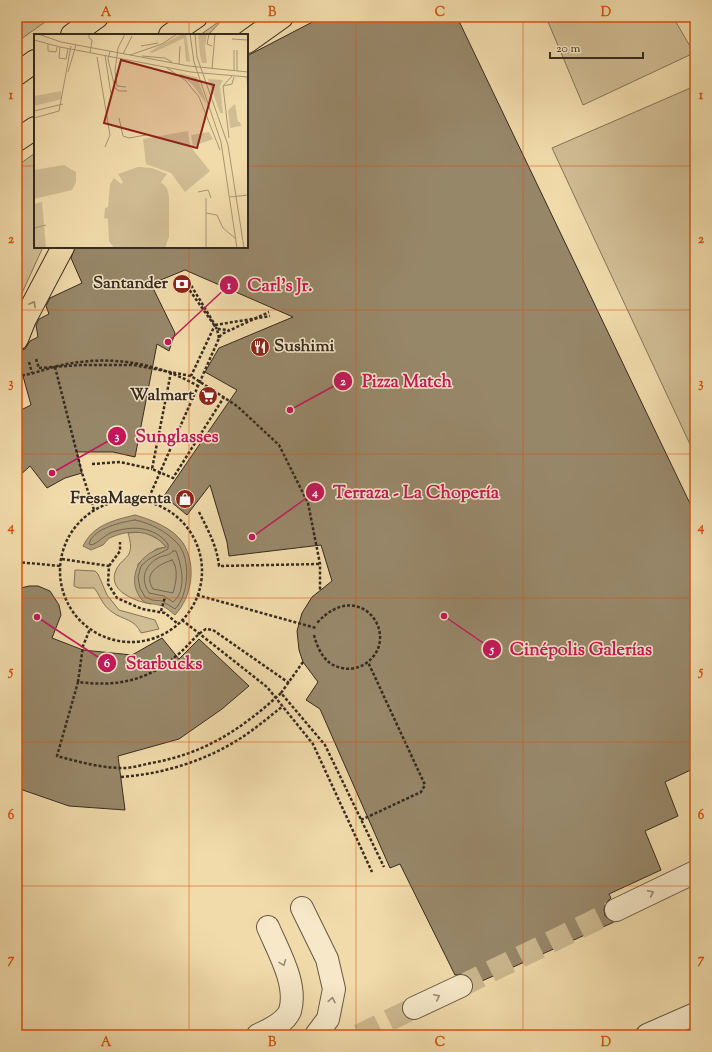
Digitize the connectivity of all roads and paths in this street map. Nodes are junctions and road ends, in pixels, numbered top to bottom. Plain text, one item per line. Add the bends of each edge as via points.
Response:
1 (98, 17) edge
2 (196, 17) edge
3 (282, 17) edge
4 (73, 34) edge
5 (171, 34) edge
6 (248, 41) edge
7 (34, 62) edge
8 (17, 74) edge
9 (34, 129) edge
10 (17, 140) edge
11 (62, 248) edge
12 (186, 277) dead end
13 (181, 278) dead end
14 (269, 312) dead end
15 (270, 316) dead end
16 (215, 324) junction
17 (217, 329) junction
18 (229, 330) junction
19 (17, 339) edge
20 (219, 339) junction
21 (55, 367) junction
22 (39, 368) dead end
23 (171, 372) junction
24 (17, 376) edge
25 (191, 376) junction
26 (198, 386) junction
27 (224, 397) junction
28 (92, 464) dead end
29 (152, 469) junction
30 (147, 502) junction
31 (94, 510) junction
32 (199, 512) dead end
33 (120, 542) dead end
34 (62, 559) junction
35 (17, 562) edge
36 (320, 564) junction
37 (60, 566) junction
38 (109, 566) junction
39 (320, 590) dead end
40 (197, 595) junction
41 (165, 597) dead end
42 (161, 611) junction
43 (182, 620) junction
44 (317, 623) dead end
45 (178, 624) junction
46 (90, 628) junction
47 (316, 628) dead end
48 (314, 635) dead end
49 (303, 662) dead end
50 (368, 662) junction
51 (78, 682) junction
52 (289, 683) junction
53 (281, 693) junction
54 (283, 706) junction
55 (121, 777) dead end
56 (361, 820) junction
57 (384, 867) dead end
58 (372, 872) dead end
59 (695, 872) edge
60 (302, 908) dead end
61 (616, 910) tunnel mouth
62 (268, 927) dead end
63 (461, 986) tunnel mouth
64 (414, 1008) tunnel mouth
65 (695, 1014) edge
66 (258, 1035) edge
67 (316, 1035) edge
68 (647, 1035) edge

1 - 4 main road
2 - 5 main road
3 - 6 main road
7 - 8 main road
9 - 10 main road
19 -> 11 main road
12 - 16 path, bridge
13 - 17 path
14 - 18 path
15 - 16 path, bridge
16 - 25 path, bridge
17 - 18 path
17 - 20 path
18 - 20 path
20 - 26 path
21 - 22 path, bridge
21 - 23 path, bridge via 81,364 134,365
21 - 31 path
23 - 25 path, bridge
23 - 29 path, bridge
24 - 26 path via 85,361 115,360 138,362 161,369
25 - 27 path, bridge
26 - 30 path
27 - 29 path, bridge via 173,478
27 - 36 path, bridge via 238,406 279,445 308,503
28 - 29 path via 120,462
30 - 31 path via 118,500
30 - 40 path via 163,507 182,521 195,540 202,562 201,585
31 - 34 path via 78,523 66,543
32 - 36 path via 212,538 219,566
33 - 38 path via 120,551
34 - 37 path
34 - 38 path
35 - 37 path
36 - 39 path, bridge
37 - 46 path via 63,590 73,612
38 - 42 path via 108,584 118,598 142,609
40 - 43 path via 193,606
40 - 47 path
41 - 42 path
42 - 45 path
43 - 45 path
43 - 54 path via 267,687
44 - 50 path via 334,608 344,605 365,610 378,625 380,635 375,654
45 - 46 path via 158,637 134,642 111,639
46 - 51 path via 83,646
48 - 50 path via 322,656 330,663 350,669
49 - 52 path
50 - 56 path via 425,785 421,792
51 - 52 path, bridge via 101,685 151,674 206,629 213,630
51 - 53 path, bridge via 57,756 92,765 124,768 186,755 212,744 261,711
52 - 53 path
53 - 56 path via 324,745
54 - 55 path via 241,738 193,762 144,775
54 - 58 path via 314,744
56 - 57 path
61 -> 59 street
67 -> 60 street via 328,1019 334,989 327,959
62 -> 66 street via 287,974 292,994 289,1012 279,1024
64 -> 63 street
65 - 68 street

